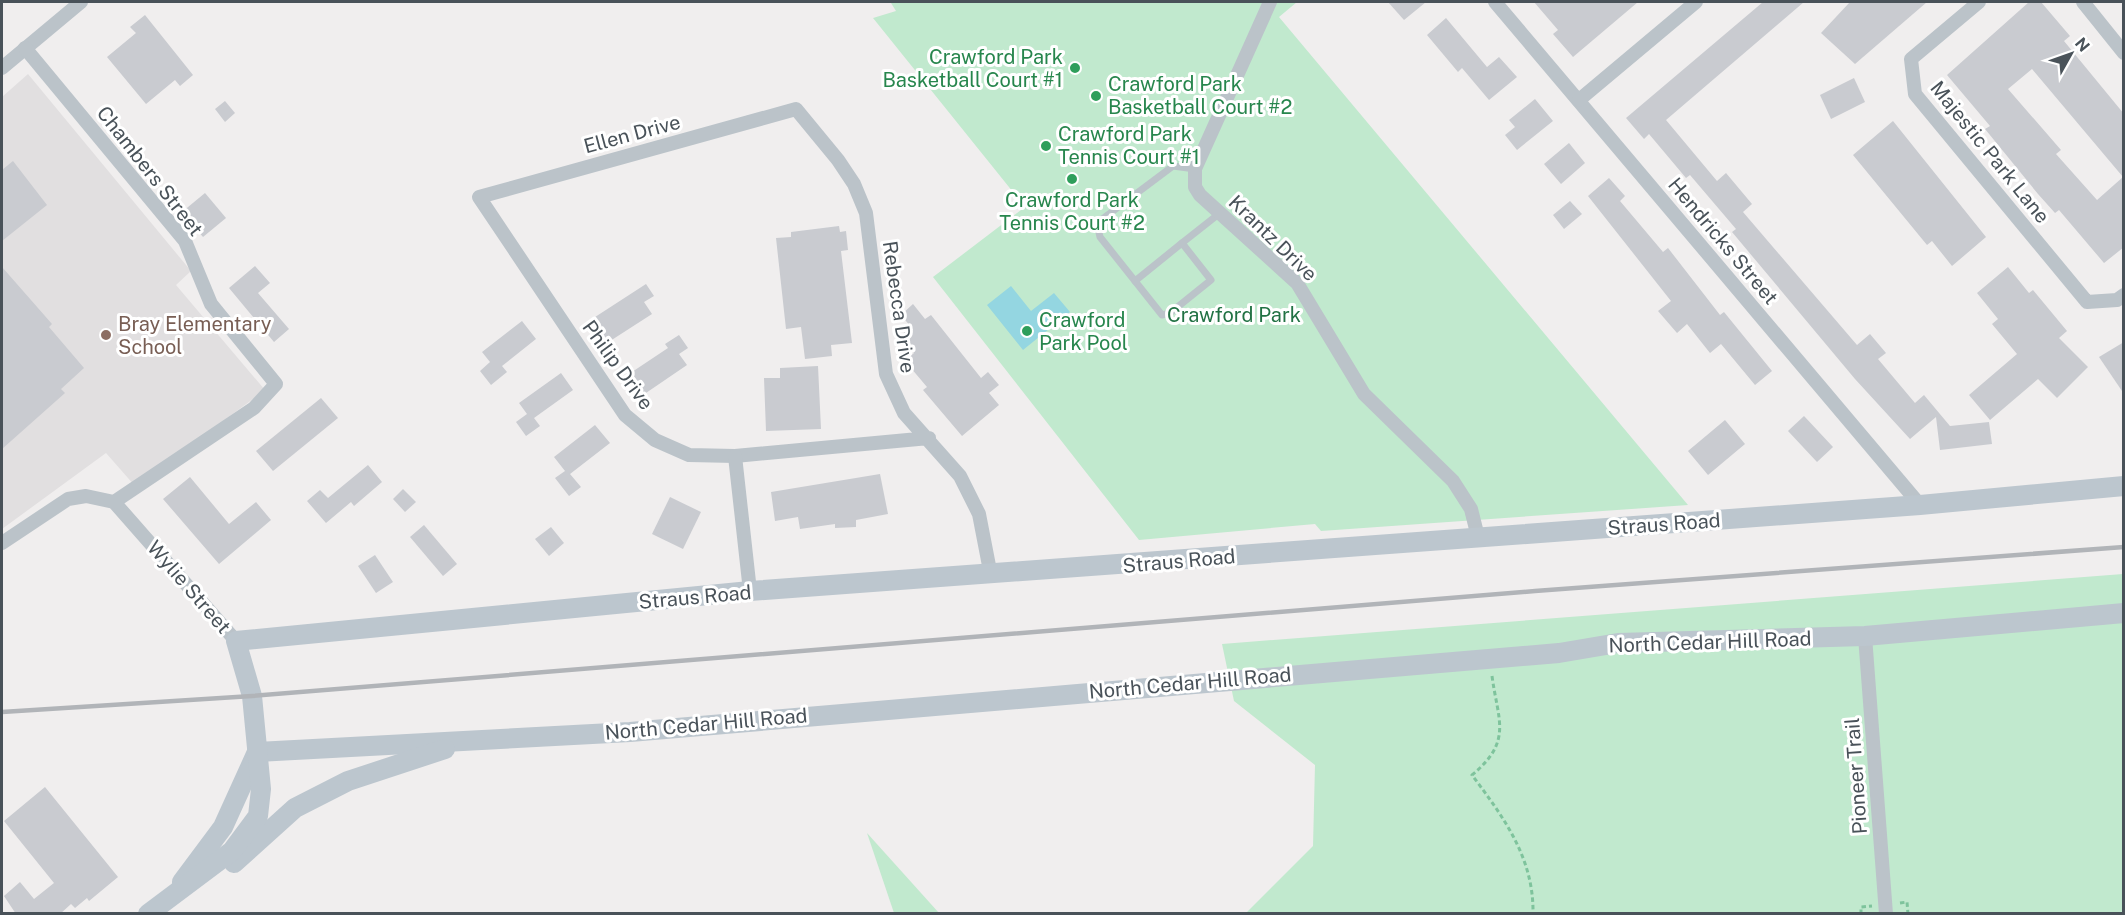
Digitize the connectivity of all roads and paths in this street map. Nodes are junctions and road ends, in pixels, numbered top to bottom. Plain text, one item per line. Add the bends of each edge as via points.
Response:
1 (81, 2) edge
2 (1270, 2) edge
3 (1495, 2) edge
4 (1696, 2) edge
5 (1979, 2) edge
6 (2083, 2) edge
7 (2121, 46) edge
8 (25, 48) junction
9 (2, 68) edge
10 (1579, 100) junction
11 (796, 109) joint
12 (1195, 169) junction
13 (479, 197) joint
14 (1220, 213) junction
15 (1182, 243) junction
16 (1135, 281) junction
17 (2124, 295) edge
18 (929, 438) junction
19 (735, 456) junction
20 (2124, 486) edge
21 (114, 502) junction
22 (1920, 505) junction
23 (1478, 537) junction
24 (2, 543) edge
25 (991, 576) junction
26 (750, 591) junction
27 (2124, 613) edge
28 (1864, 636) junction
29 (236, 641) junction
30 (1491, 673) dead end
31 (474, 740) junction
32 (257, 752) junction
33 (174, 893) junction
34 (1902, 903) dead end
35 (1864, 906) dead end
36 (148, 914) edge
37 (1533, 914) edge
38 (1861, 914) edge
39 (1886, 914) edge
40 (1908, 914) edge

1 - 8 street
2 - 12 street
3 - 10 street, Hendricks Street
4 - 10 street
5 - 17 street, Majestic Park Lane via 1911,59 1915,94 2087,302 2117,300
6 - 7 street
8 - 9 street
8 - 21 street, Chambers Street via 185,241 211,304 276,384 254,408
10 - 22 street, Hendricks Street
11 - 13 street, Ellen Drive
11 - 18 street, Rebecca Drive via 854,184 866,213 885,374 904,413
12 - 14 street, Krantz Drive via 1195,187
12 - 16 lane via 1173,165 1097,223 1100,237
13 - 19 street, Philip Drive via 625,415 655,440 689,455
14 - 15 lane
14 - 23 street, Krantz Drive via 1297,283 1364,394 1453,481 1470,509
15 - 16 lane
15 - 16 lane via 1211,280 1170,313 1162,315
18 - 19 street, Philip Drive
18 - 25 street, Rebecca Drive via 960,477 979,514
19 - 26 street
20 - 22 street, Straus Road
21 - 24 street via 86,496 68,500
21 - 29 street, Wylie Street
22 - 23 street, Straus Road
23 - 25 street, Straus Road
25 - 26 street, Straus Road
26 - 29 street, Straus Road
27 - 28 street, North Cedar Hill Road
28 - 31 street, North Cedar Hill Road via 1618,643 1548,654 630,732
28 - 39 street, Pioneer Trail
29 - 32 street, Wylie Street via 252,696
30 - 37 path via 1500,722 1498,748 1472,775 1500,814 1528,868
31 - 32 street, North Cedar Hill Road
31 - 33 street via 338,787 295,808 211,884
32 - 33 street via 223,827
32 - 33 street, Wylie Street via 261,789 258,816 232,851
33 - 36 street
34 - 40 path via 1907,902
35 - 38 path

